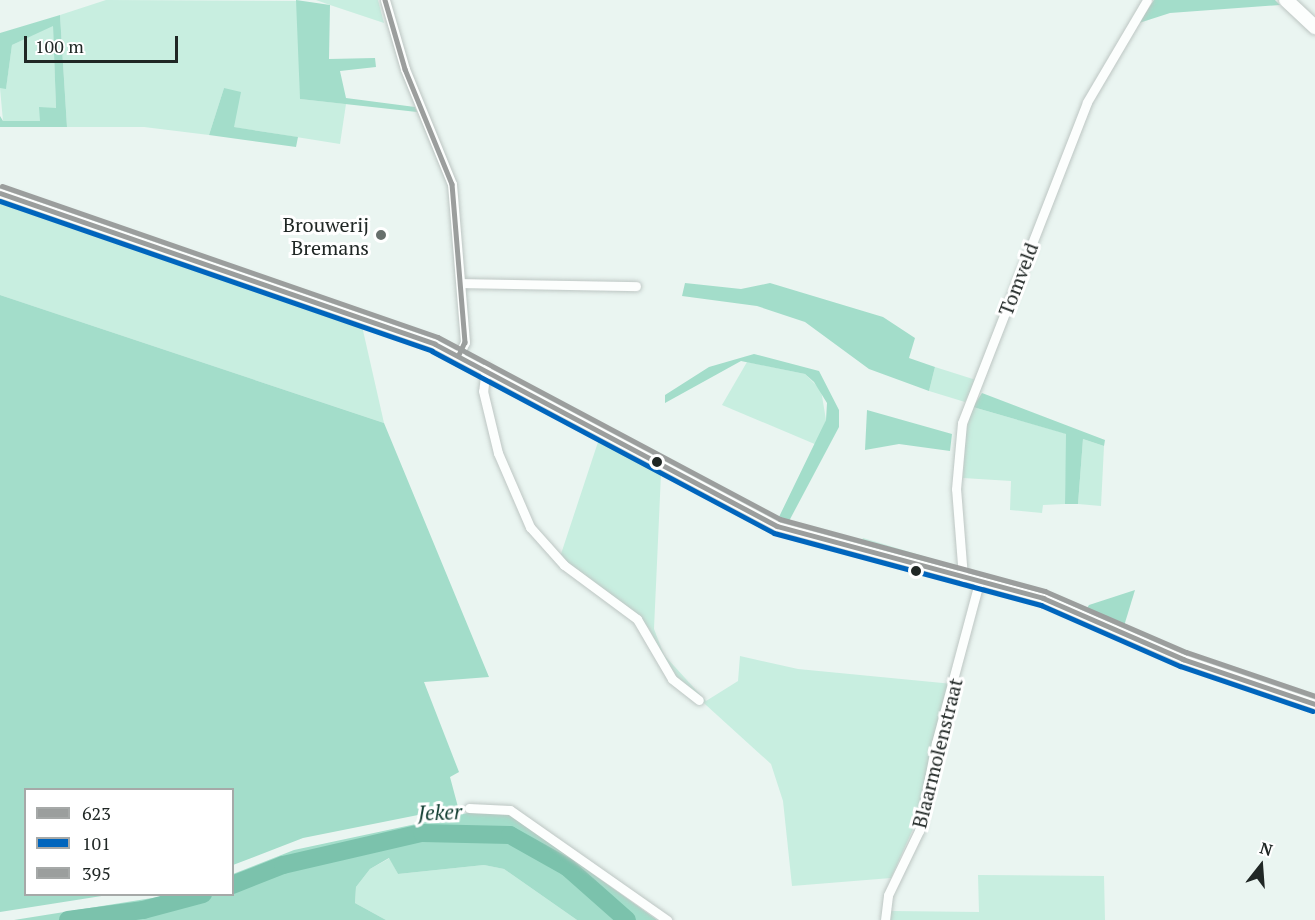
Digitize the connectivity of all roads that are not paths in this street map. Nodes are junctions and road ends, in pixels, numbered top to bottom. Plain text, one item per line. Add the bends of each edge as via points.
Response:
1 (385, 0) edge
2 (1147, 0) edge
3 (1286, 0) edge
4 (1315, 27) edge
5 (0, 193) edge
6 (461, 283) junction
7 (636, 286) dead end
8 (459, 355) junction
9 (486, 368) junction
10 (963, 577) junction
11 (979, 582) junction
12 (699, 700) dead end
13 (1315, 704) edge
14 (469, 808) dead end
15 (667, 920) edge
16 (885, 920) edge

1 - 6 street via 405,69 448,168
2 - 10 street, Tomveld via 1087,102 962,423 956,489
3 - 4 main road
5 - 8 street
6 - 7 street
6 - 8 street via 465,342
8 - 9 street
9 - 10 street via 544,405 777,526
9 - 12 street via 483,391 498,453 530,527 564,565 637,619 672,679
10 - 11 street
11 - 13 street via 1065,606 1183,659
11 - 16 street, Blaarmolenstraat via 936,743 919,831 888,895
14 - 15 street via 510,810

